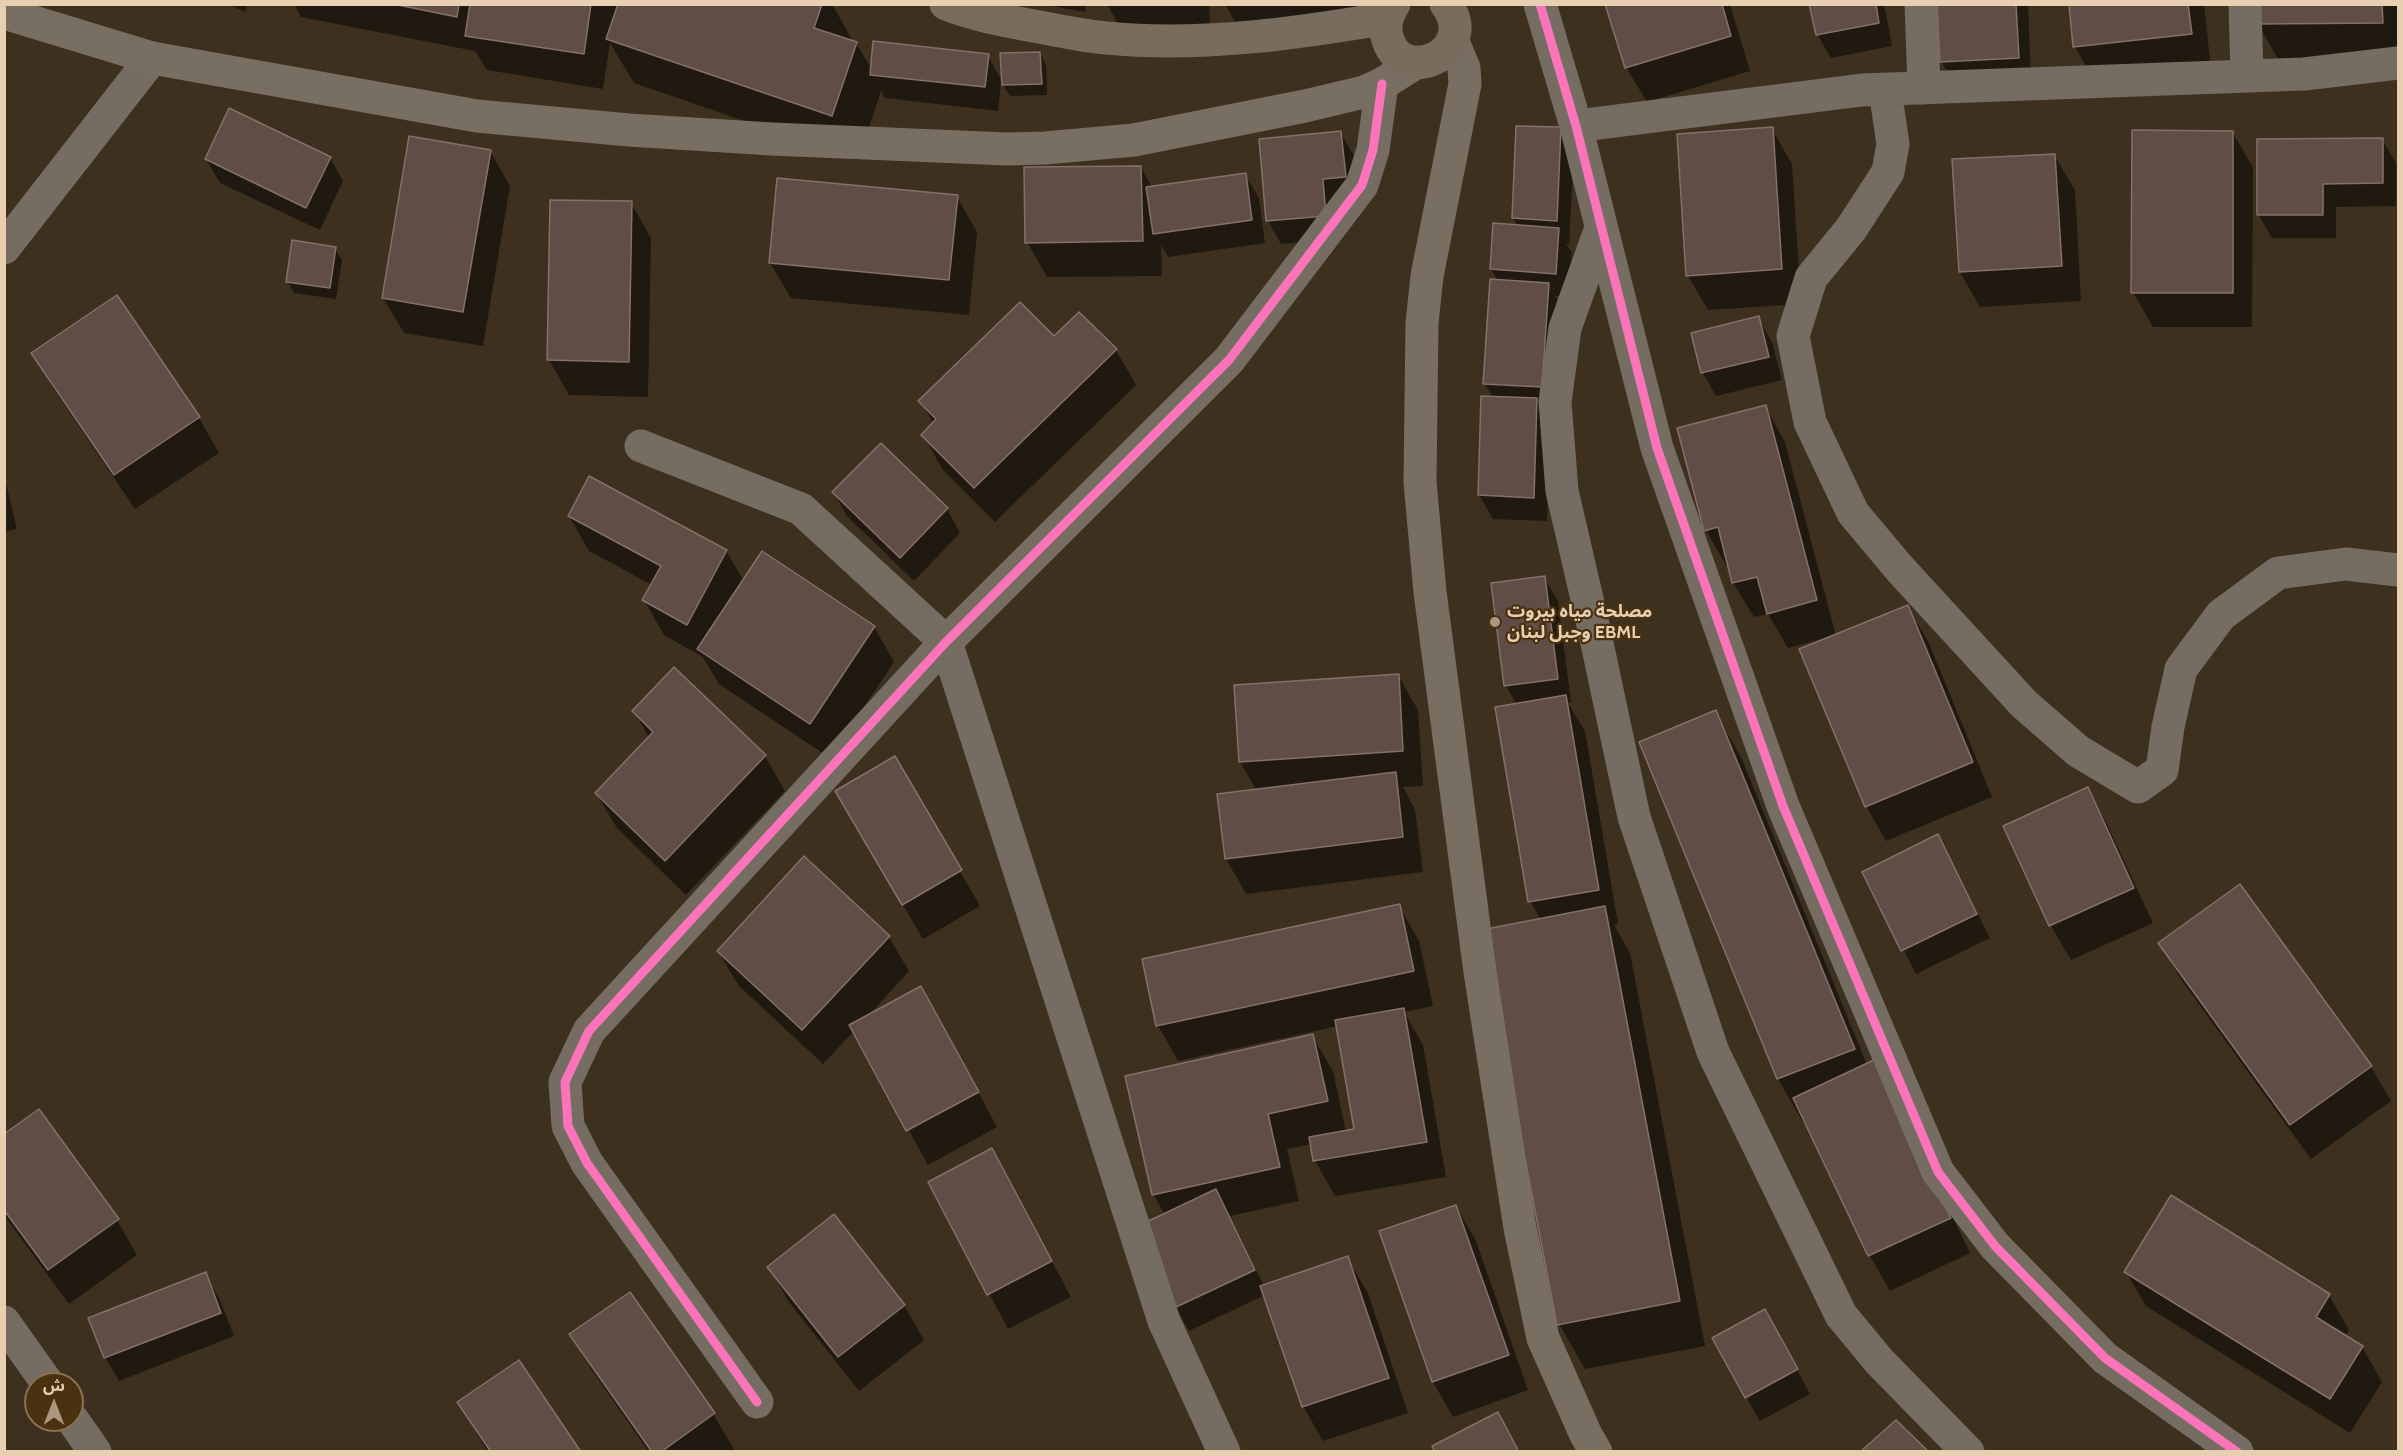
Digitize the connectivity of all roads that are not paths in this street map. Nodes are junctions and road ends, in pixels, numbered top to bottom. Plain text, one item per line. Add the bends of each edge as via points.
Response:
1 (946, 4) edge
2 (1446, 4) edge
3 (1540, 4) edge
4 (1921, 4) edge
5 (2245, 4) edge
6 (1390, 11) edge
7 (4, 13) edge
8 (1453, 42) junction
9 (152, 58) junction
10 (1417, 62) junction
11 (2398, 63) edge
12 (2247, 76) junction
13 (1382, 84) junction
14 (1924, 88) junction
15 (1885, 90) junction
16 (1576, 126) junction
17 (1601, 228) junction
18 (4, 248) edge
19 (641, 446) dead end
20 (2398, 570) edge
21 (946, 642) junction
22 (4, 1323) edge
23 (39, 1372) edge
24 (757, 1402) dead end
25 (81, 1432) edge
26 (95, 1452) edge
27 (1224, 1452) edge
28 (1596, 1452) edge
29 (1968, 1452) edge
30 (2237, 1452) edge

1 - 6 main road via 974,15 1105,38 1170,41 1299,33
2 - 8 main road via 1455,21
3 - 16 street
4 - 14 street
5 - 12 street
6 - 10 main road via 1385,31 1388,42 1405,59
7 - 9 main road
8 - 10 main road via 1438,58
8 - 28 main road via 1464,68 1465,84 1427,276 1422,323 1420,482 1430,592 1479,960 1520,1228 1543,1338
9 - 13 main road via 477,116 772,139 1007,149 1134,140 1329,101
9 - 18 street
10 - 13 main road
11 - 12 street
12 - 14 street
13 - 21 street via 1373,150 1362,185 1229,360
14 - 15 street
15 - 16 street
15 - 20 street via 1893,144 1888,172 1851,229 1811,278 1793,336 1810,422 1853,513 2024,704 2078,751 2138,787 2162,770 2181,669 2221,615 2278,573 2346,564
16 - 17 street
17 - 29 street via 1565,328 1555,402 1562,491 1634,817 1713,1052 1841,1315 1879,1361
17 - 30 street via 1657,448 1779,795 1938,1172 1995,1246 2105,1358
19 - 21 street via 801,509
21 - 24 street via 589,1031 565,1082 567,1126 587,1163
21 - 27 street via 1164,1321
22 - 23 street
25 - 26 street

